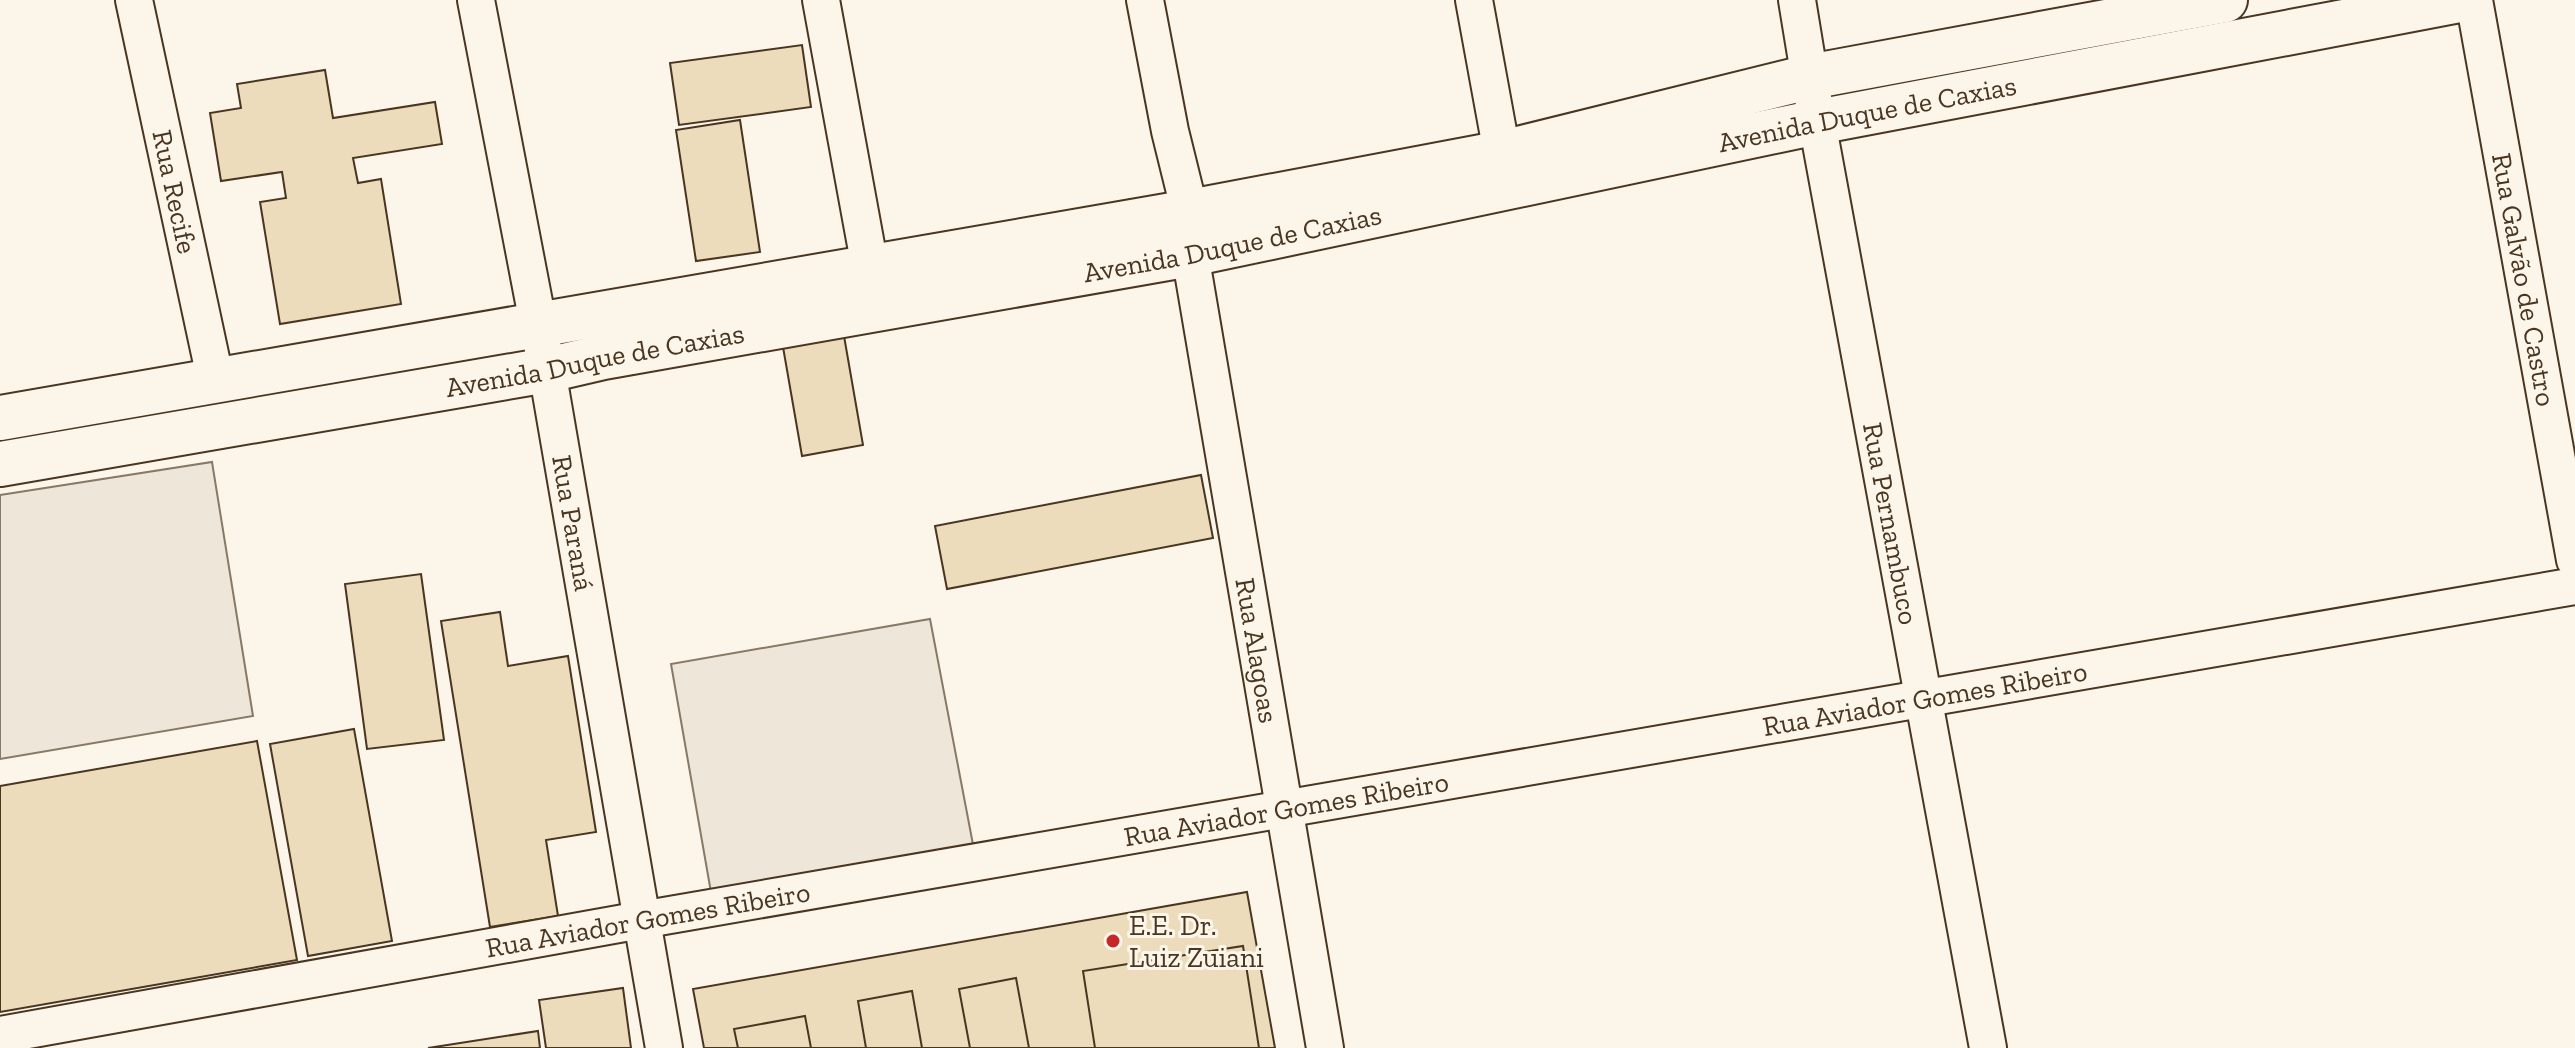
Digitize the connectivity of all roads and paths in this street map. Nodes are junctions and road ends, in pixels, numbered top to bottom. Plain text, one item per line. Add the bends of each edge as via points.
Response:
1 (134, 0) edge
2 (476, 0) edge
3 (821, 0) edge
4 (1145, 0) edge
5 (1474, 0) edge
6 (1797, 0) edge
7 (2225, 0) edge
8 (2460, 0) edge
9 (2474, 0) edge
10 (2132, 8) edge
11 (1809, 77) junction
12 (1817, 122) junction
13 (1502, 153) junction
14 (1190, 233) junction
15 (870, 267) junction
16 (539, 326) junction
17 (547, 370) junction
18 (216, 382) junction
19 (0, 418) edge
20 (0, 464) edge
21 (2575, 560) edge
22 (2575, 586) edge
23 (1923, 699) junction
24 (1283, 809) junction
25 (641, 920) junction
26 (0, 1035) edge
27 (664, 1048) edge
28 (1325, 1048) edge
29 (1988, 1048) edge

1 - 18 street, Rua Recife
2 - 16 street, Rua Paraná
3 - 15 street
4 - 14 street, Rua Alagoas
5 - 13 street
6 - 11 street, Rua Pernambuco
7 - 10 main road, Avenida Duque de Caxias
8 - 12 main road, Avenida Duque de Caxias
9 - 21 street, Rua Galvão de Castro
10 - 11 main road, Avenida Duque de Caxias
11 - 12 street, Rua Pernambuco
11 - 13 main road, Avenida Duque de Caxias
12 - 14 main road, Avenida Duque de Caxias
12 - 23 street, Rua Pernambuco
13 - 14 main road, Avenida Duque de Caxias
14 - 15 main road, Avenida Duque de Caxias
14 - 17 main road, Avenida Duque de Caxias
14 - 24 street, Rua Alagoas
15 - 16 main road, Avenida Duque de Caxias
16 - 17 street, Rua Paraná
16 - 18 main road, Avenida Duque de Caxias
17 - 20 main road, Avenida Duque de Caxias
17 - 25 street, Rua Paraná
18 - 19 main road, Avenida Duque de Caxias
22 - 23 street, Rua Aviador Gomes Ribeiro
23 - 24 street, Rua Aviador Gomes Ribeiro
23 - 29 street, Rua Pernambuco
24 - 25 street, Rua Aviador Gomes Ribeiro
24 - 28 street, Rua Alagoas
25 - 26 street, Rua Aviador Gomes Ribeiro
25 - 27 street, Rua Paraná

